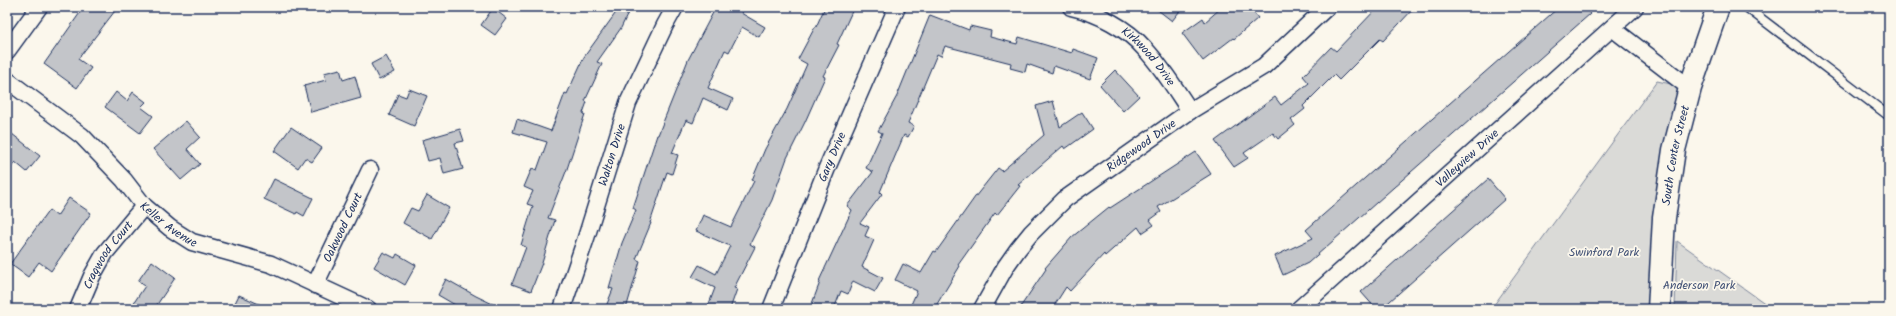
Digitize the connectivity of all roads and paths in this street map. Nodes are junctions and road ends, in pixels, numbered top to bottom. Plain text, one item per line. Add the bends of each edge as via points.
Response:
1 (39, 7) edge
2 (675, 7) edge
3 (897, 7) edge
4 (1071, 7) edge
5 (1328, 7) edge
6 (1635, 7) edge
7 (1718, 7) edge
8 (1746, 7) edge
9 (1612, 28) junction
10 (7, 51) edge
11 (7, 80) edge
12 (1690, 88) junction
13 (1190, 111) junction
14 (1889, 116) edge
15 (370, 170) dead end
16 (144, 206) junction
17 (315, 285) junction
18 (78, 309) edge
19 (368, 309) edge
20 (562, 309) edge
21 (771, 309) edge
22 (982, 309) edge
23 (1299, 309) edge
24 (1660, 309) edge

1 - 10 street
2 - 20 street, Walton Drive via 628,103
3 - 21 street, Gary Drive via 827,168
4 - 13 street, Kirkwood Drive via 1114,24 1145,48
5 - 13 street, Ridgewood Drive via 1264,66
6 - 9 street, Valleyview Drive
7 - 12 main road, South Center Street
8 - 14 lane
9 - 12 street
9 - 23 street, Valleyview Drive
11 - 16 street, Keller Avenue via 82,136 124,180
12 - 24 main road, South Center Street via 1674,150 1664,218
13 - 22 street, Ridgewood Drive via 1065,199 1018,250
15 - 17 street, Oakwood Court
16 - 17 street, Keller Avenue via 192,242 271,264
16 - 18 street, Cragwood Court via 105,253
17 - 19 street, Keller Avenue

